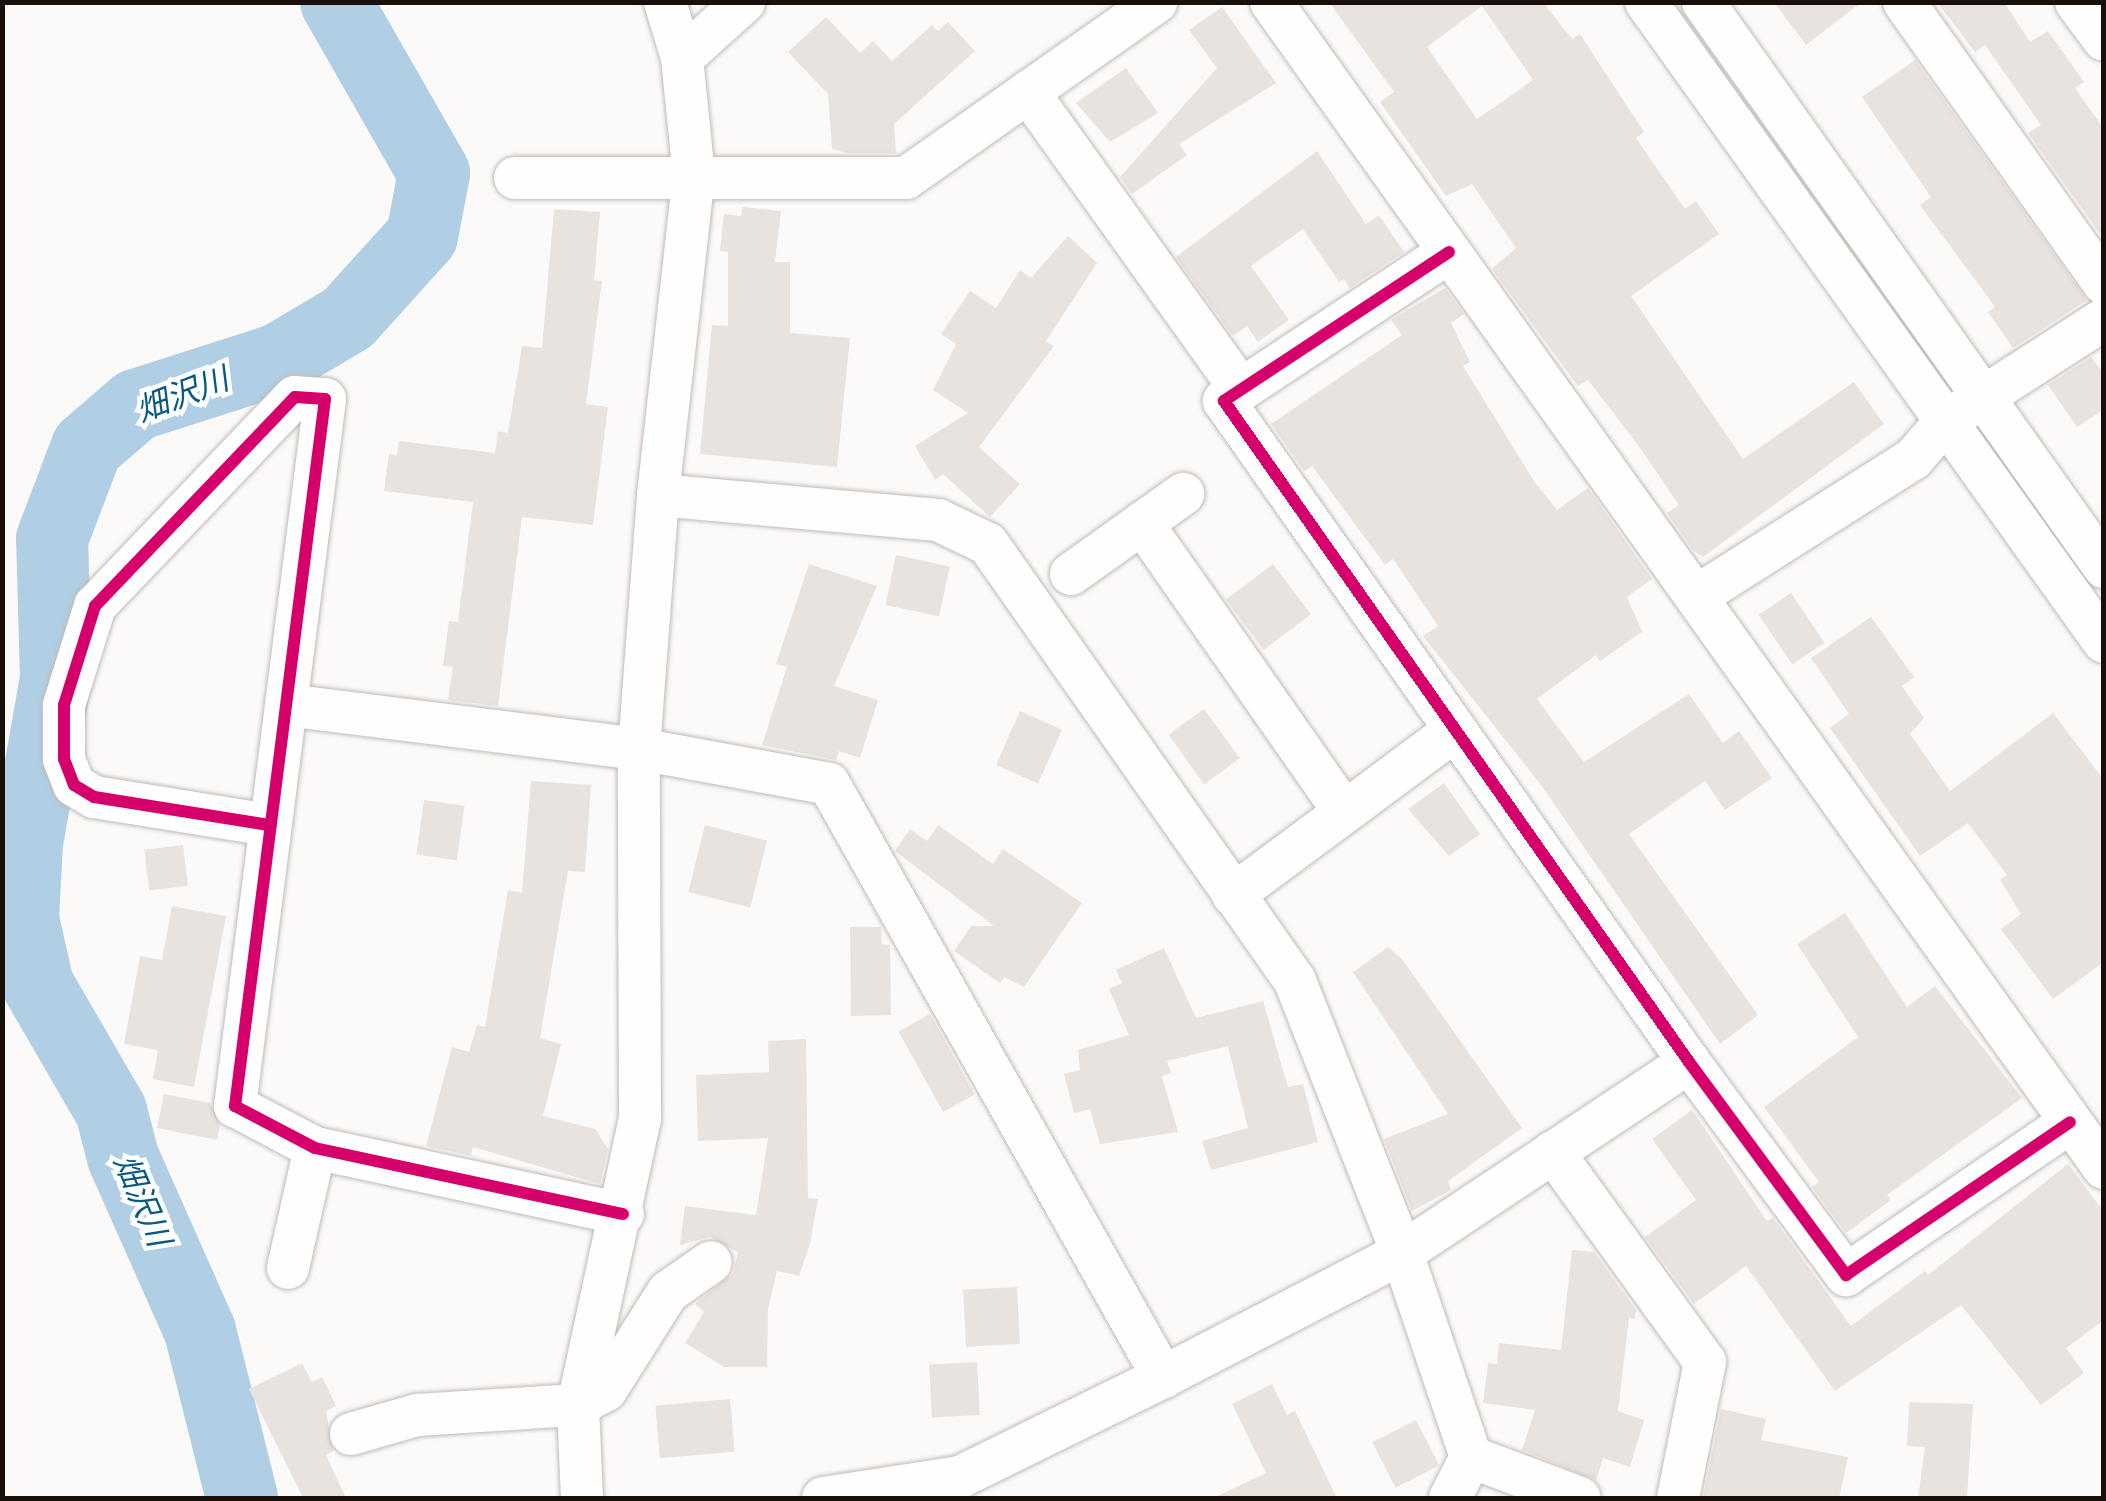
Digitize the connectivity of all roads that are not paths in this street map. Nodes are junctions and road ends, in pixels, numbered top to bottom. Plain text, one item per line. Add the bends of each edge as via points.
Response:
1 (666, 2) edge
2 (744, 2) edge
3 (1156, 2) edge
4 (1271, 2) edge
5 (1646, 2) edge
6 (1703, 2) edge
7 (1904, 2) edge
8 (2076, 2) edge
9 (2104, 40) edge
10 (682, 58) junction
11 (1028, 92) junction
12 (694, 176) junction
13 (515, 178) dead end
14 (1449, 252) junction
15 (2104, 282) edge
16 (2104, 318) edge
17 (1241, 390) junction
18 (1983, 396) junction
19 (1946, 421) junction
20 (1183, 494) dead end
21 (658, 495) junction
22 (1142, 523) junction
23 (2104, 567) edge
24 (1071, 574) dead end
25 (1696, 596) junction
26 (2104, 642) edge
27 (286, 705) junction
28 (1456, 730) junction
29 (639, 749) junction
30 (1344, 812) junction
31 (270, 826) junction
32 (1233, 894) junction
33 (1689, 1062) junction
34 (2070, 1122) junction
35 (316, 1148) junction
36 (1553, 1152) junction
37 (2104, 1168) edge
38 (623, 1214) junction
39 (1402, 1253) junction
40 (711, 1262) dead end
41 (288, 1268) dead end
42 (1163, 1377) junction
43 (578, 1406) junction
44 (350, 1434) dead end
45 (1471, 1457) junction
46 (869, 1496) edge
47 (582, 1498) edge
48 (823, 1498) edge
49 (1450, 1498) edge
50 (1580, 1498) edge
51 (1678, 1498) edge

1 - 10 street
2 - 10 street
3 - 11 street
4 - 14 street
5 - 19 street
6 - 18 street
7 - 15 street
8 - 9 street
10 - 12 street
11 - 12 street via 906,178
11 - 17 street
12 - 13 street
12 - 21 street
14 - 17 street
14 - 25 street
16 - 18 street
17 - 28 street via 1224,401
18 - 19 street
18 - 23 street
19 - 25 street via 1913,459
19 - 26 street
20 - 22 street
21 - 29 street
21 - 32 street via 938,520 970,530 988,544
22 - 24 street
22 - 30 street
25 - 34 street
27 - 29 street
27 - 31 street
27 - 31 street via 325,400 295,396 95,606 64,704 64,758 74,785 94,796
28 - 30 street
28 - 33 street
29 - 38 street via 640,1119
29 - 42 street via 829,784
30 - 32 street
31 - 35 street via 232,1090 244,1116
32 - 39 street via 1296,980
33 - 34 street via 1846,1275
33 - 36 street
34 - 37 street
35 - 38 street
35 - 41 street
36 - 39 street
36 - 51 street via 1706,1362
38 - 43 street
39 - 42 street
39 - 45 street
40 - 43 street via 668,1292 606,1390
42 - 46 street via 960,1477
43 - 44 street via 417,1415
43 - 47 street
45 - 49 street
45 - 50 street
46 - 48 street

